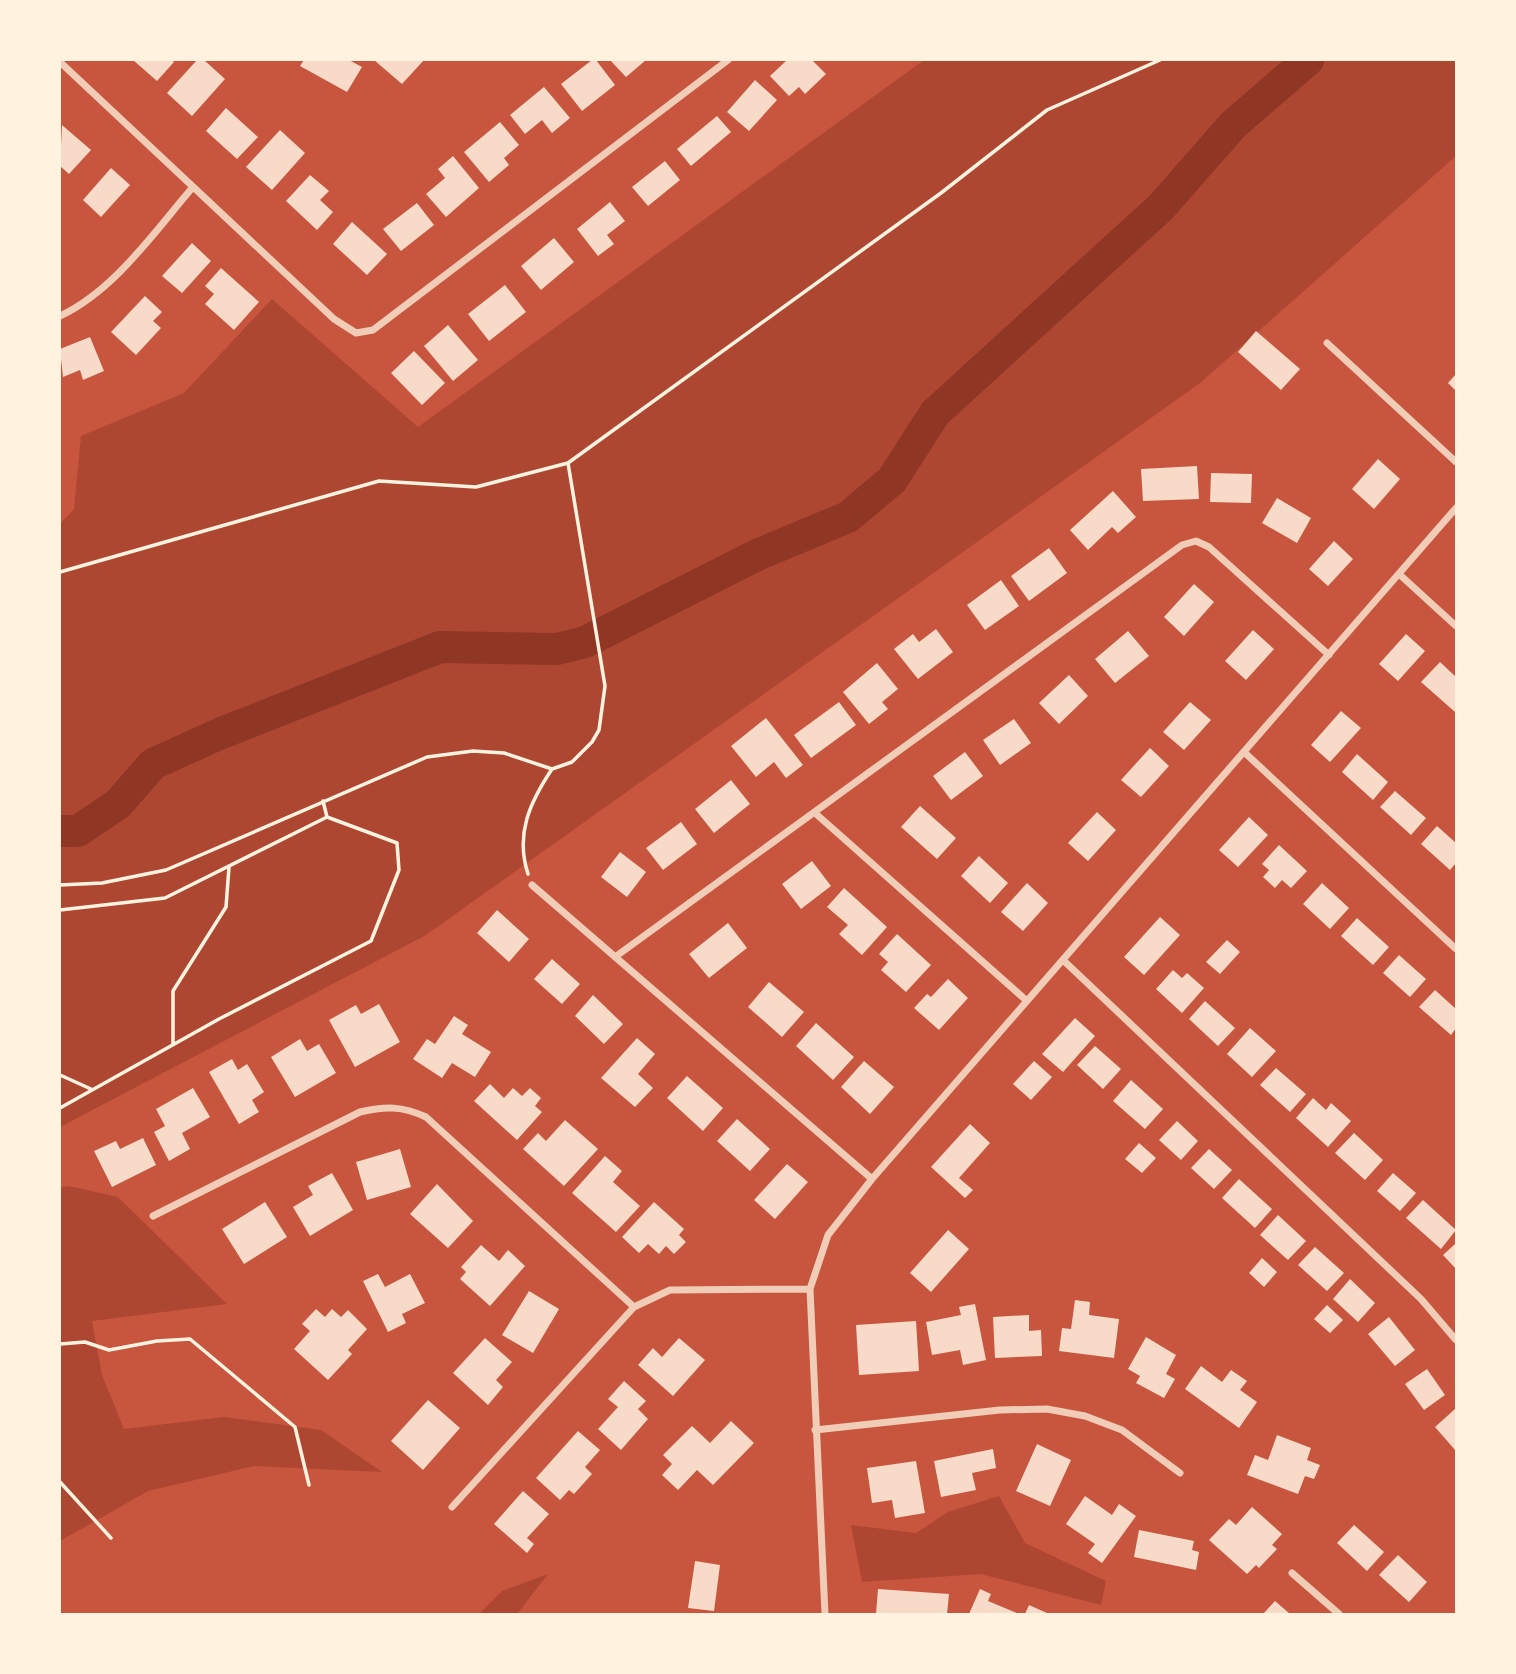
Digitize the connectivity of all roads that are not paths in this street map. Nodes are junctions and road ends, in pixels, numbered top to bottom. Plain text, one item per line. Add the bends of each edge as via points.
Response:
1 (728, 60) edge
2 (60, 62) edge
3 (192, 187) junction
4 (60, 316) edge
5 (1327, 343) dead end
6 (1457, 462) edge
7 (1457, 509) edge
8 (1399, 574) junction
9 (1457, 626) edge
10 (1329, 655) junction
11 (1244, 752) junction
12 (815, 813) junction
13 (532, 885) road end
14 (1457, 949) edge
15 (615, 957) junction
16 (1063, 960) junction
17 (1027, 1001) junction
18 (872, 1179) junction
19 (153, 1216) dead end
20 (810, 1289) junction
21 (634, 1307) junction
22 (1457, 1340) edge
23 (815, 1430) junction
24 (1180, 1473) dead end
25 (452, 1507) dead end
26 (1292, 1573) dead end
27 (825, 1615) edge
28 (1339, 1615) edge

1 - 3 street via 373,330 356,333 334,319
2 - 3 street
3 - 4 street via 126,265
5 - 6 street
7 - 8 street
8 - 9 street
8 - 10 street
10 - 11 street
10 - 12 street via 1209,547 1196,541 1182,545
11 - 14 street
11 - 16 street
12 - 15 street
12 - 17 street
13 - 15 street
15 - 18 street
16 - 17 street
16 - 22 street via 1421,1298
17 - 18 street
18 - 20 street via 828,1235
19 - 21 street via 360,1112 386,1106 406,1108 426,1117
20 - 21 street via 670,1290
20 - 23 street
21 - 25 street
23 - 24 street via 1047,1409 1085,1416 1122,1430
23 - 27 street
26 - 28 street

